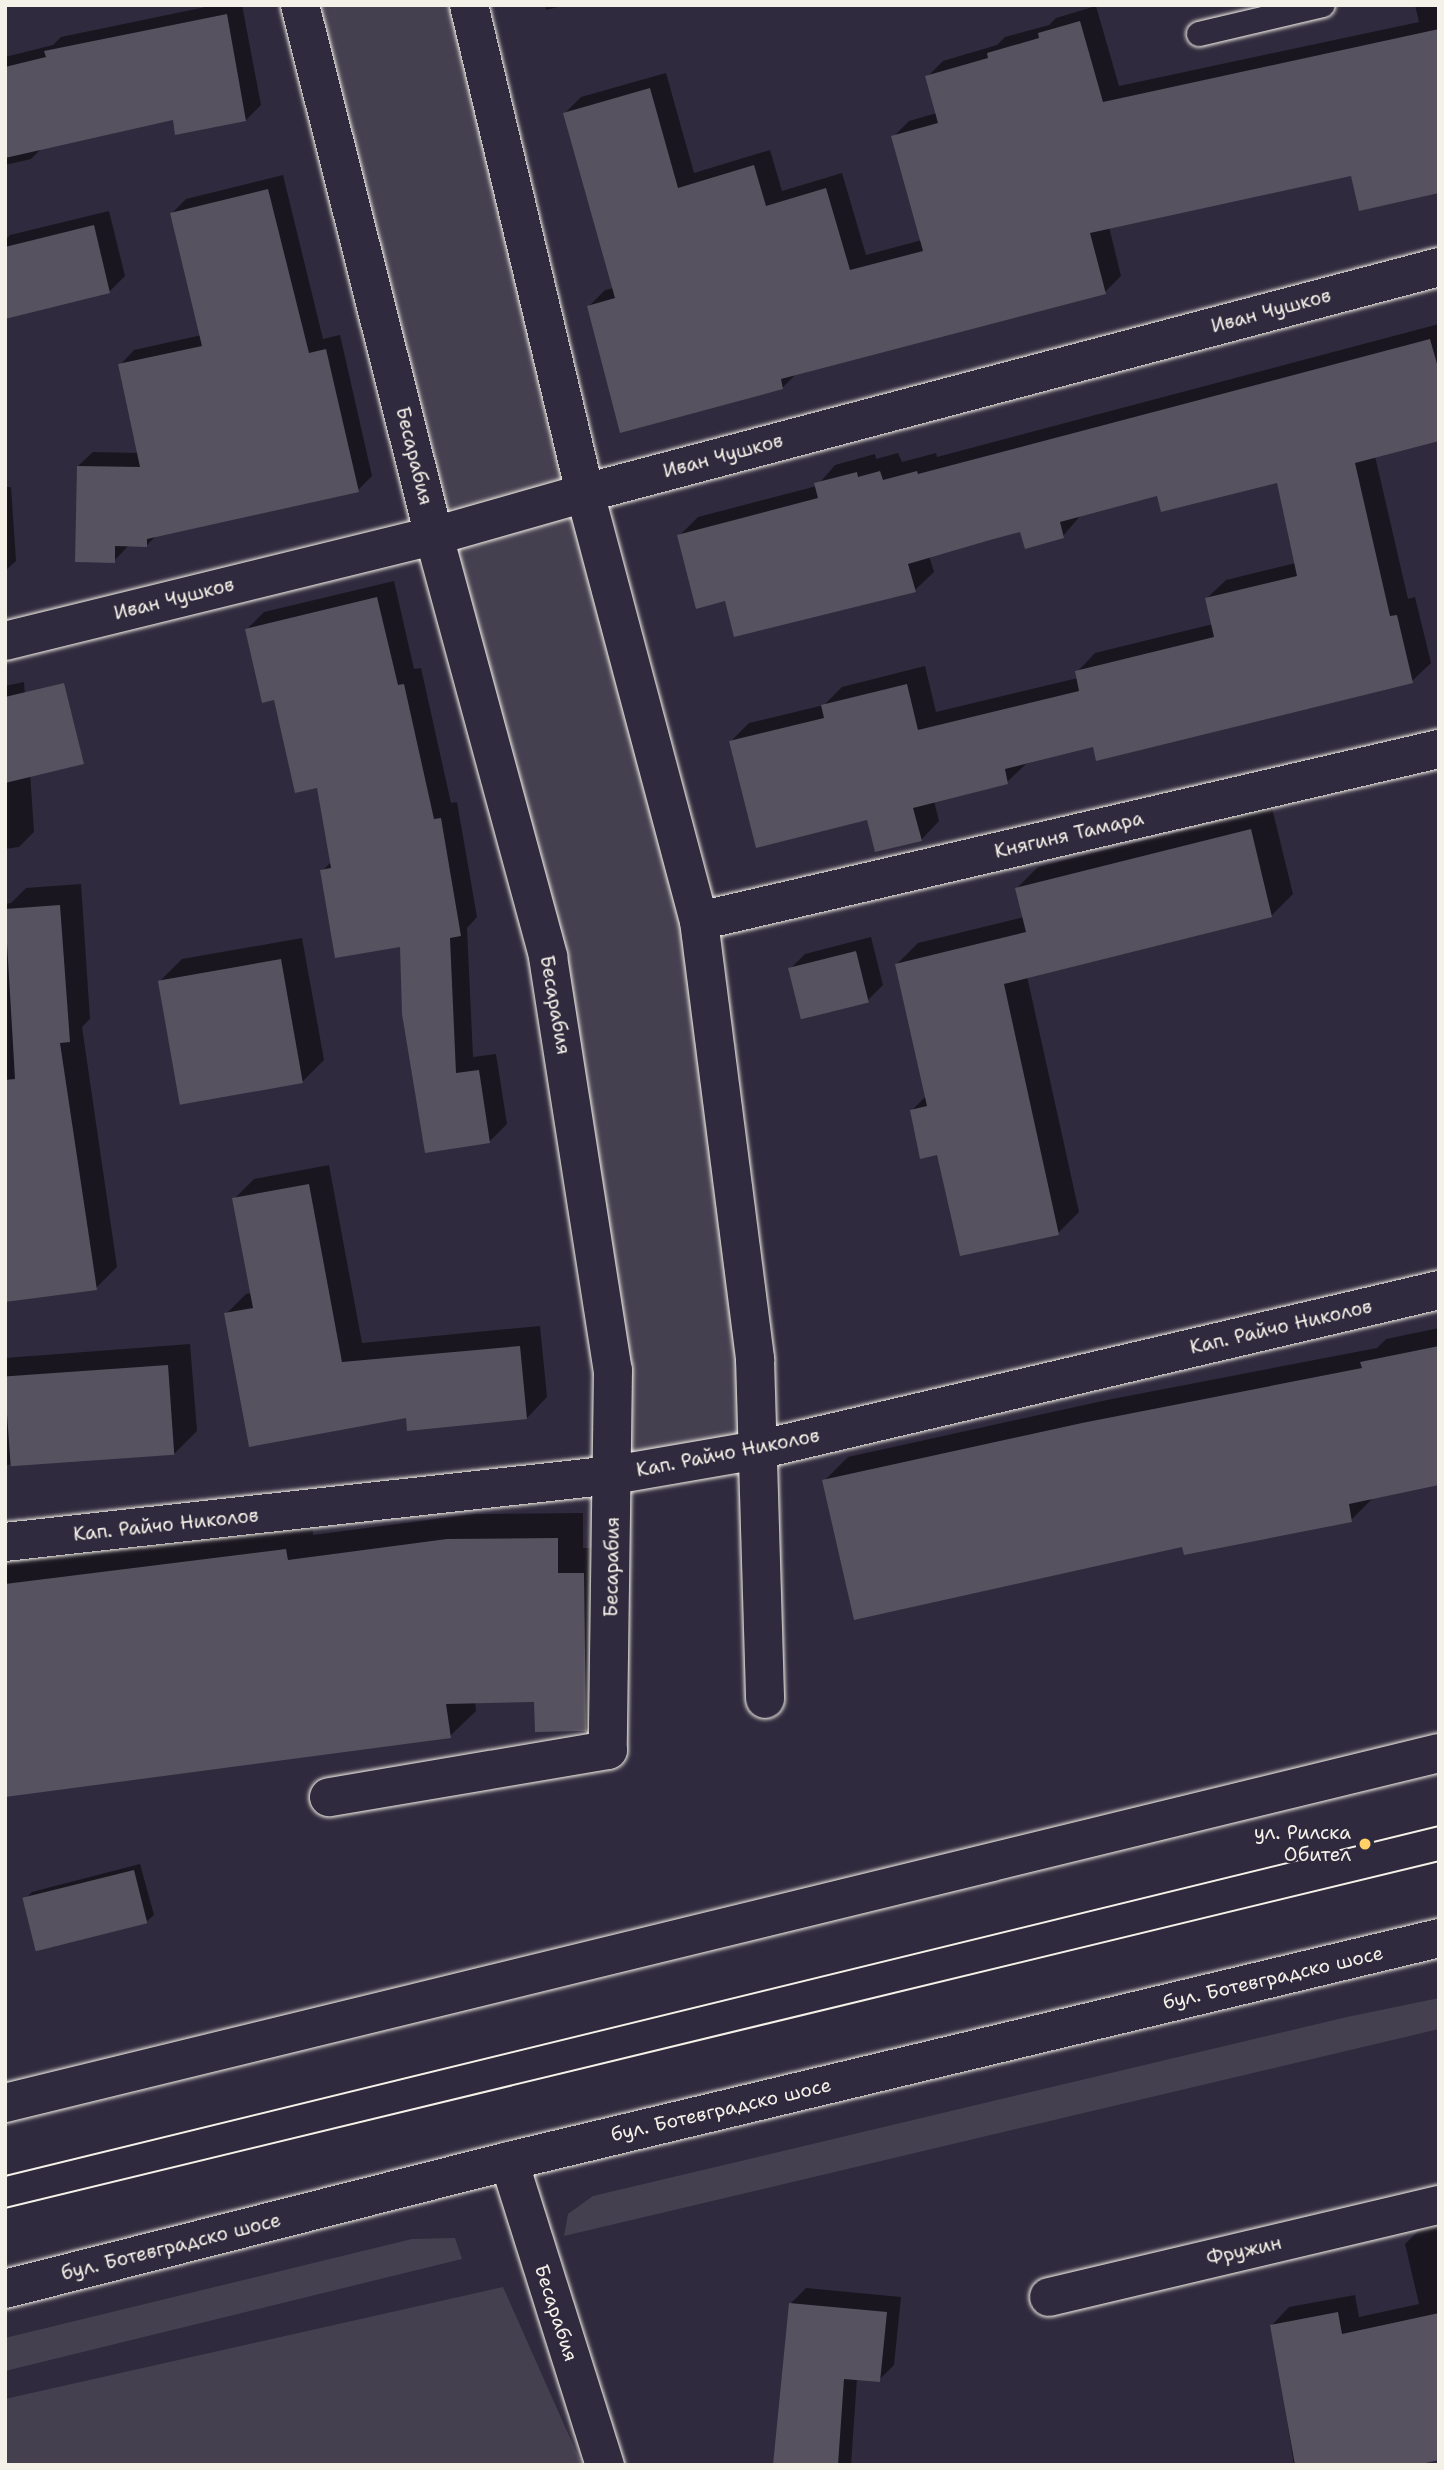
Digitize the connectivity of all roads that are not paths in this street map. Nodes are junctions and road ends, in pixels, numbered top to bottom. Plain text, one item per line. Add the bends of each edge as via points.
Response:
1 (300, 5) edge
2 (469, 5) edge
3 (1323, 5) edge
4 (1288, 9) edge
5 (1199, 34) dead end
6 (1439, 267) edge
7 (585, 493) junction
8 (434, 536) junction
9 (5, 641) edge
10 (1439, 750) edge
11 (699, 921) junction
12 (1439, 1290) edge
13 (758, 1450) junction
14 (613, 1475) junction
15 (5, 1542) edge
16 (765, 1699) dead end
17 (1439, 1753) edge
18 (330, 1797) dead end
19 (1439, 1938) edge
20 (5, 2102) edge
21 (509, 2161) junction
22 (1439, 2205) edge
23 (5, 2289) edge
24 (1049, 2297) dead end
25 (605, 2465) edge

1 - 8 street, Бесарабия
2 - 7 street
3 - 4 lane
4 - 5 lane
6 - 7 street, Иван Чушков
7 - 8 street, Иван Чушков
7 - 11 street
8 - 9 street, Иван Чушков
8 - 14 street, Бесарабия via 548,957 613,1370
10 - 11 street, Княгиня Тамара
11 - 13 street via 755,1359
12 - 13 street, Кап. Райчо Николов
13 - 14 street, Кап. Райчо Николов
13 - 16 street
14 - 15 street, Кап. Райчо Николов
14 - 18 street, Бесарабия via 608,1750
17 - 20 street
19 - 21 street, бул. Ботевградско шосе
21 - 23 street, бул. Ботевградско шосе
21 - 25 street, Бесарабия
22 - 24 street, Фружин

